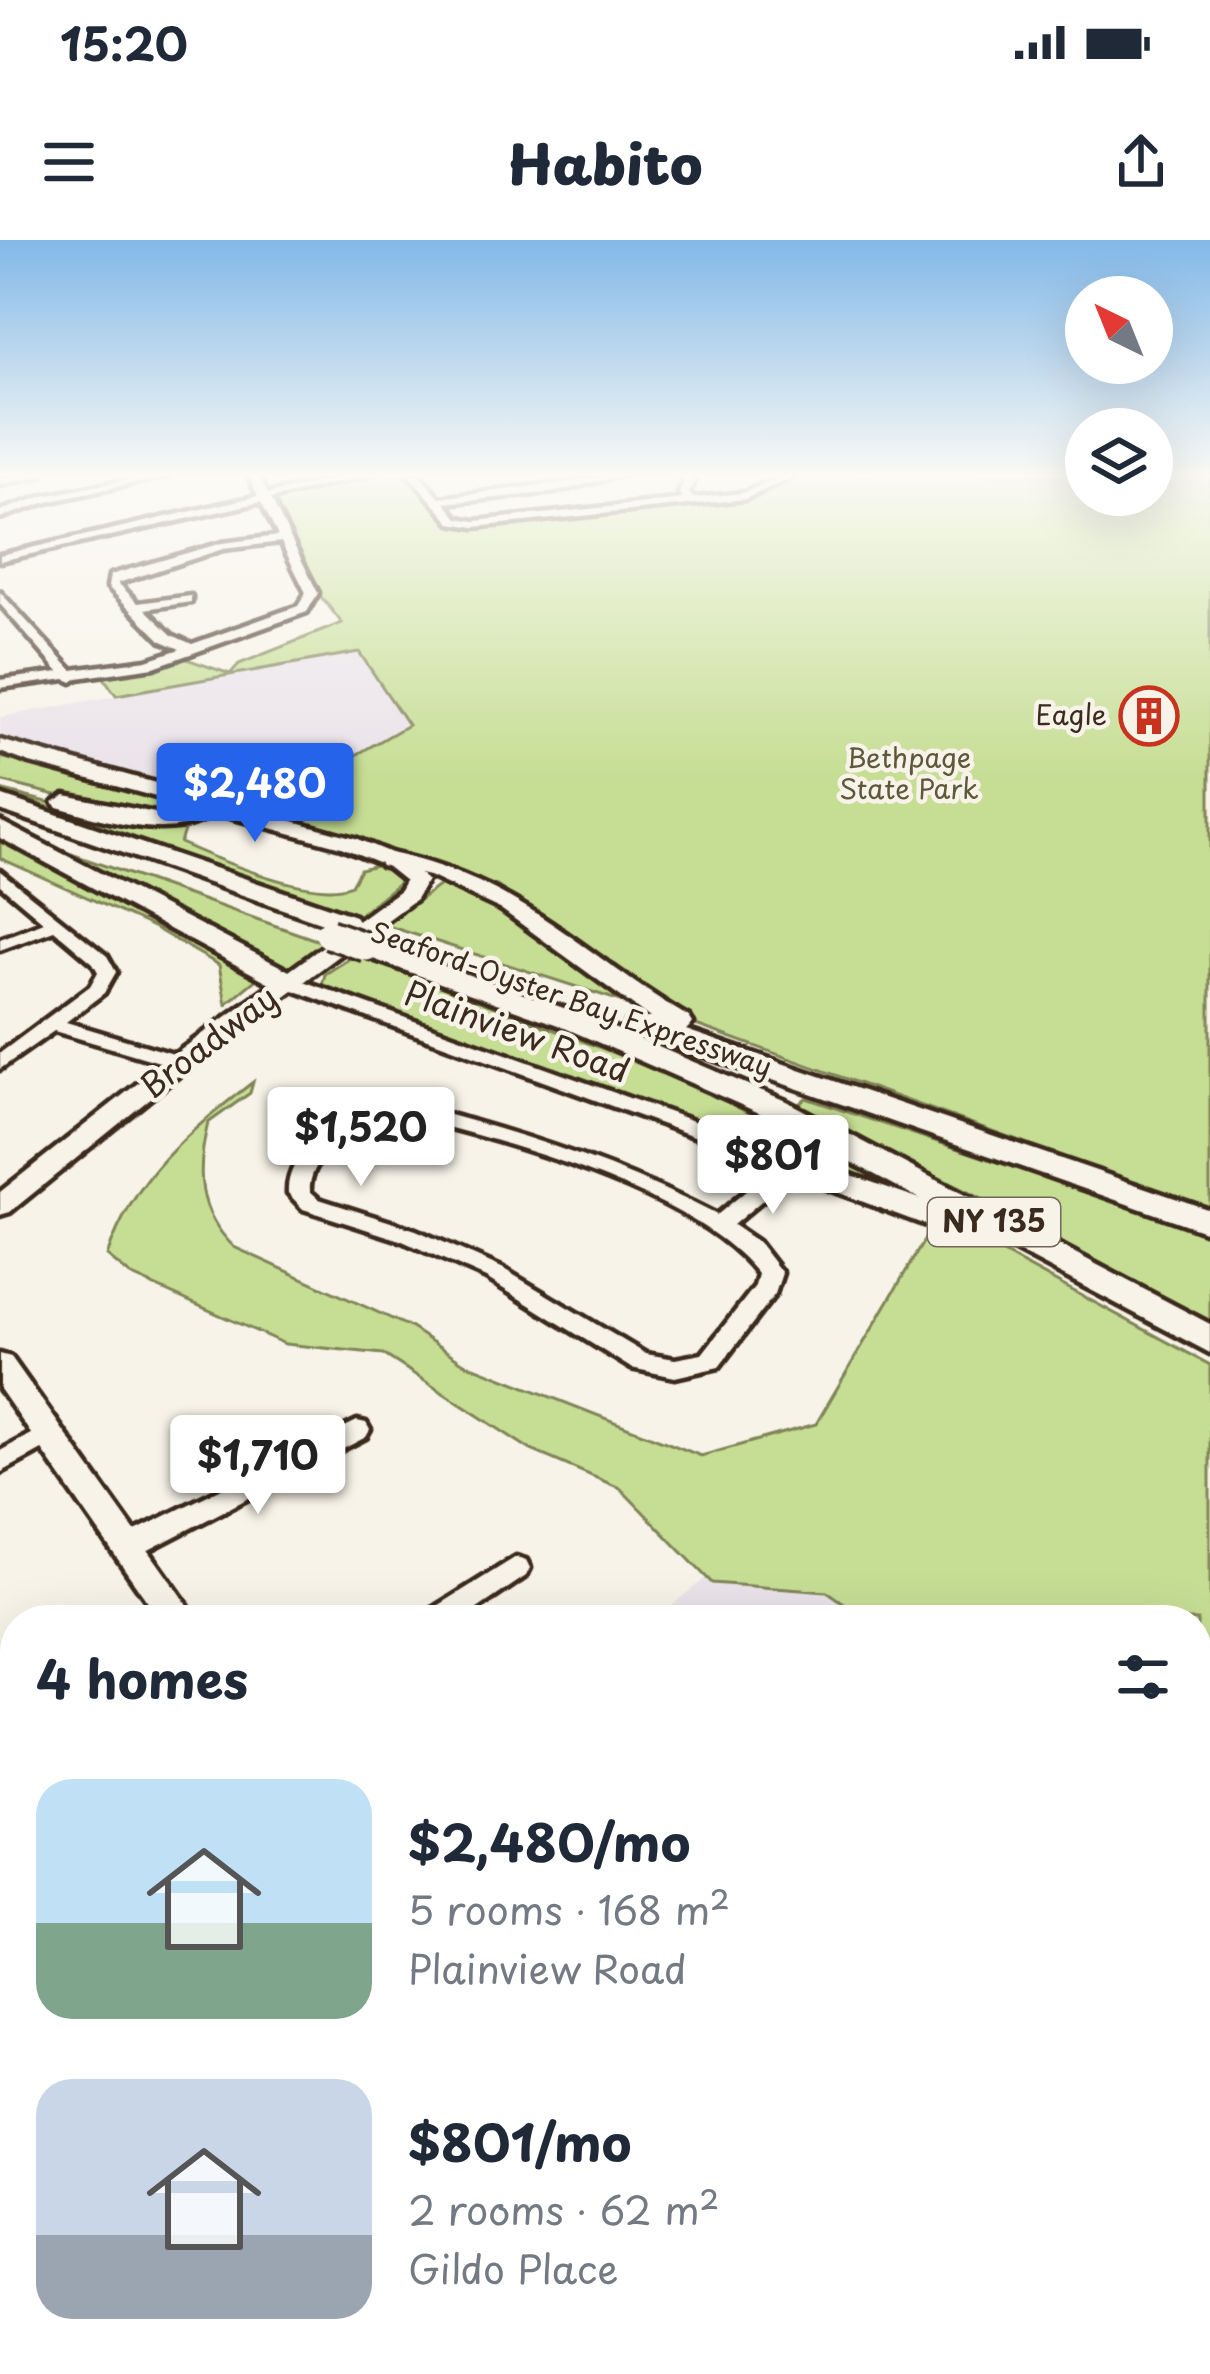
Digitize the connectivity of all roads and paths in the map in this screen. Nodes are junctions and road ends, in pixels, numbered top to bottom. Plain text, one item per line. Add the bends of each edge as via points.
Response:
1 (121, 575) edge
2 (301, 575) edge
3 (0, 596) edge
4 (187, 599) dead end
5 (135, 607) junction
6 (194, 650) junction
7 (72, 678) junction
8 (0, 684) edge
9 (0, 746) edge
10 (0, 786) edge
11 (0, 802) edge
12 (216, 802) junction
13 (0, 818) edge
14 (0, 828) edge
15 (390, 860) junction
16 (0, 876) edge
17 (456, 876) junction
18 (416, 880) junction
19 (57, 923) junction
20 (337, 928) junction
21 (374, 940) junction
22 (0, 945) edge
23 (289, 982) junction
24 (51, 1024) junction
25 (180, 1062) junction
26 (0, 1063) edge
27 (808, 1083) junction
28 (791, 1164) junction
29 (35, 1177) junction
30 (0, 1187) edge
31 (0, 1206) edge
32 (1210, 1222) edge
33 (717, 1227) junction
34 (1208, 1339) edge
35 (0, 1365) edge
36 (357, 1430) dead end
37 (46, 1436) junction
38 (0, 1463) edge
39 (129, 1547) junction
40 (516, 1568) dead end
41 (170, 1605) edge
42 (460, 1605) edge

1 - 5 street via 112,584
2 - 6 street via 310,603
3 - 7 street
4 - 5 street
5 - 6 street via 166,638
6 - 7 street
7 - 8 street
9 - 12 main road via 51,766
10 - 12 highway via 156,824 187,820
11 - 20 highway, Seaford-Oyster Bay Expressway / NY 135
12 - 15 main road
13 - 20 highway, Seaford-Oyster Bay Expressway / NY 135
14 - 23 highway
15 - 17 highway
15 - 18 main road
16 - 19 street
17 - 18 highway
17 - 27 highway via 514,902 651,1008
18 - 23 main road, Broadway
19 - 22 street
19 - 24 street via 106,972 97,989
20 - 21 highway, Seaford-Oyster Bay Expressway / NY 135, bridge
21 - 27 highway, Seaford-Oyster Bay Expressway / NY 135
21 - 34 highway, Seaford-Oyster Bay Expressway / NY 135 via 775,1108
23 - 25 main road, Broadway
23 - 28 street, Plainview Road
24 - 25 street
24 - 26 street
25 - 29 main road, Broadway
27 - 32 highway, Seaford-Oyster Bay Expressway / NY 135
28 - 33 street
28 - 34 highway via 974,1231
29 - 30 main road
29 - 31 main road, Broadway
33 - 33 street via 765,1260 770,1273 710,1361 675,1368 640,1362 494,1273 311,1204 296,1178 360,1120 411,1112 561,1155
35 - 37 main road
36 - 39 street
37 - 38 street
37 - 39 main road
39 - 41 main road
40 - 42 street

